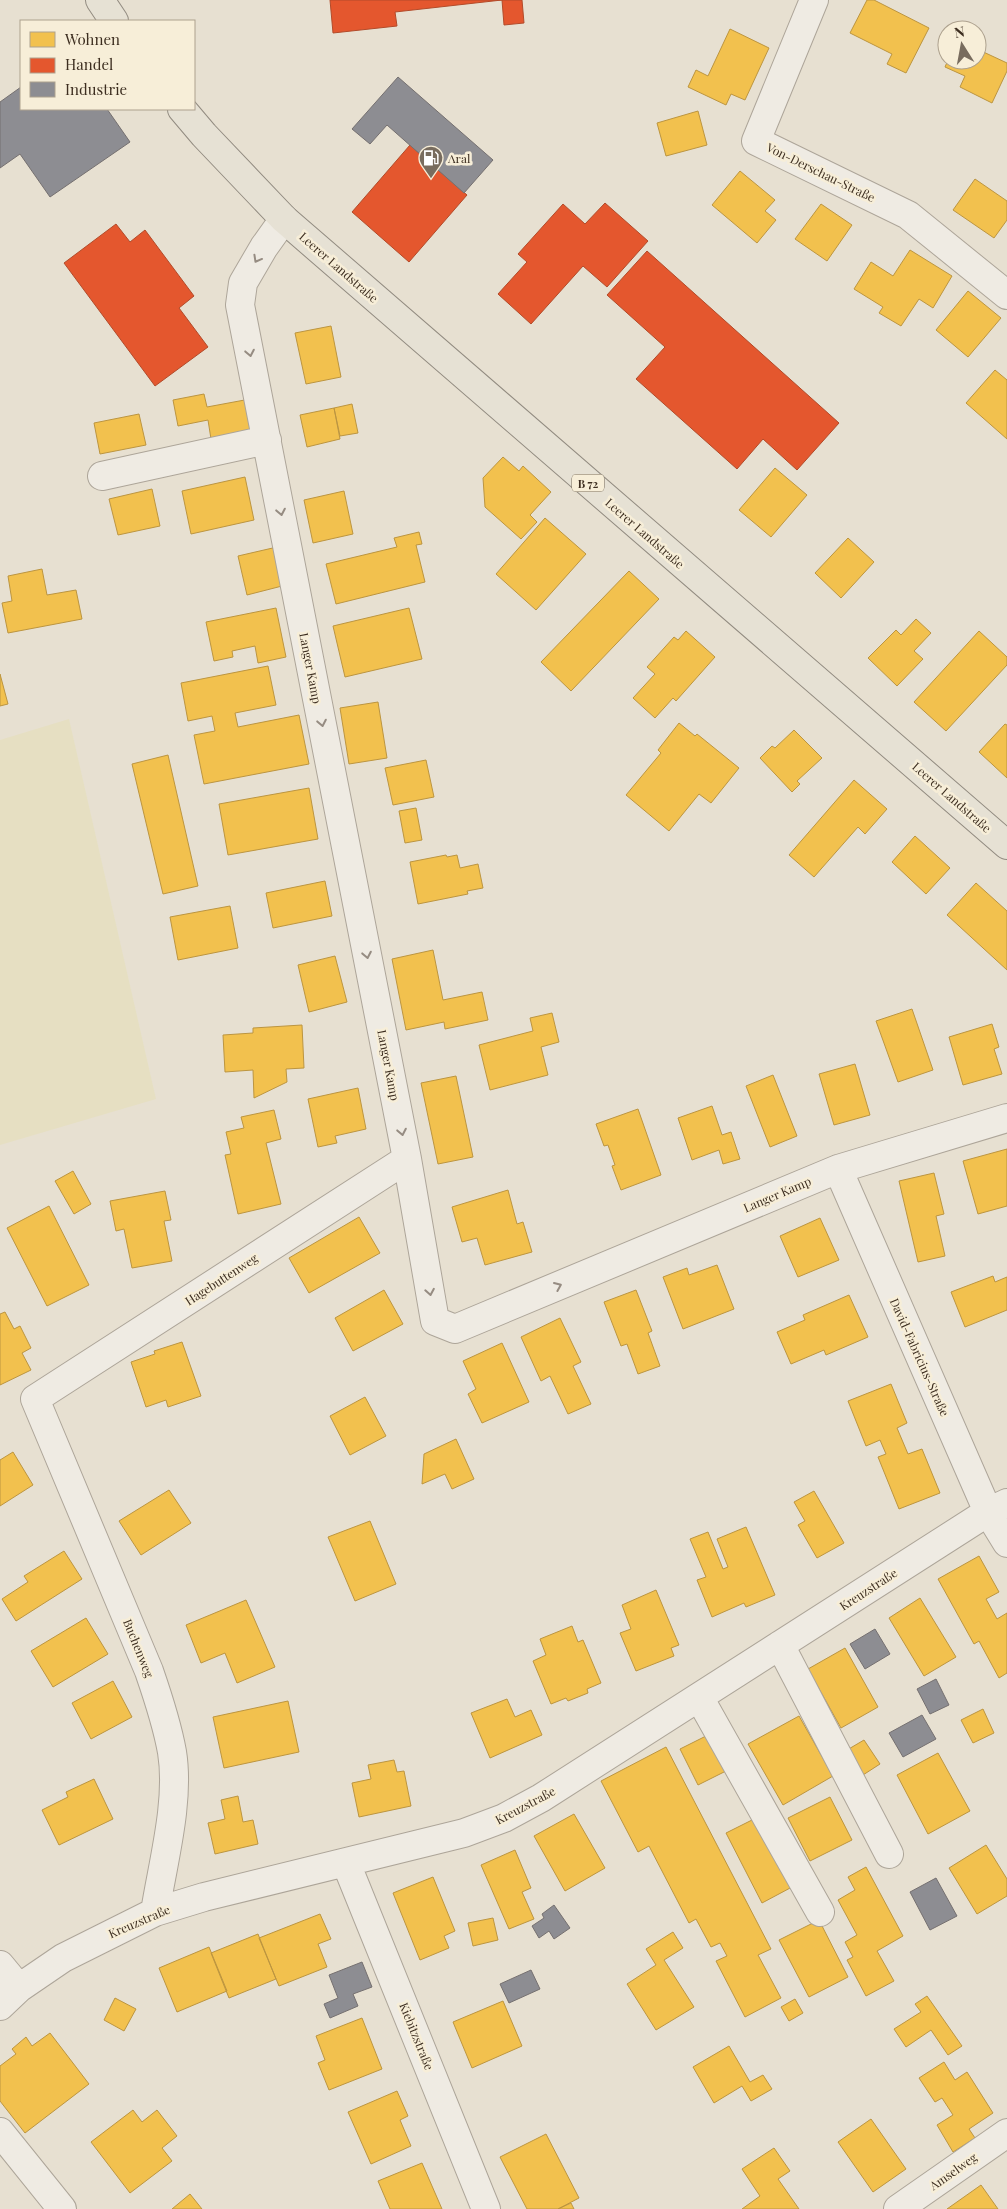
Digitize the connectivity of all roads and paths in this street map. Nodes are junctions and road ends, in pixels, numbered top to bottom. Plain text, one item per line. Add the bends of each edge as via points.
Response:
1 (100, 0) edge
2 (814, 0) edge
3 (113, 20) edge
4 (183, 110) edge
5 (284, 219) junction
6 (1007, 295) edge
7 (267, 440) junction
8 (102, 476) dead end
9 (1007, 845) edge
10 (1007, 1118) edge
11 (407, 1159) junction
12 (838, 1169) junction
13 (35, 1399) joint
14 (997, 1507) edge
15 (1007, 1543) edge
16 (780, 1645) junction
17 (699, 1697) junction
18 (888, 1854) dead end
19 (346, 1863) junction
20 (154, 1912) junction
21 (820, 1912) dead end
22 (0, 1965) edge
23 (9, 1997) edge
24 (0, 2132) edge
25 (1007, 2133) edge
26 (62, 2209) edge
27 (486, 2209) edge
28 (898, 2209) edge

1 - 3 main road
2 - 6 street, Von-Derschau-Straße via 756,141 908,215
4 - 5 main road, Leerer Landstraße / B 72
5 -> 7 street, Langer Kamp via 243,283 240,305
5 - 9 main road, Leerer Landstraße / B 72
7 - 8 street
7 -> 11 street, Langer Kamp
10 - 12 street, Langer Kamp
11 -> 12 street, Langer Kamp via 435,1321 455,1329
11 - 13 street, Hagebuttenweg
12 - 14 street, David-Fabricius-Straße
13 - 20 street, Buchenweg via 149,1671 163,1713 172,1753 173,1783 170,1821
14 - 15 street, David-Fabricius-Straße
14 - 16 street, Kreuzstraße
16 - 17 street, Kreuzstraße
16 - 18 street
17 - 19 street, Kreuzstraße via 541,1798 504,1818 464,1832
17 - 21 street
19 - 20 street, Kreuzstraße
19 - 27 street, Kiebitzstraße
20 - 23 street, Kreuzstraße via 63,1958
22 - 23 street
24 - 26 street
25 - 28 street, Amselweg

